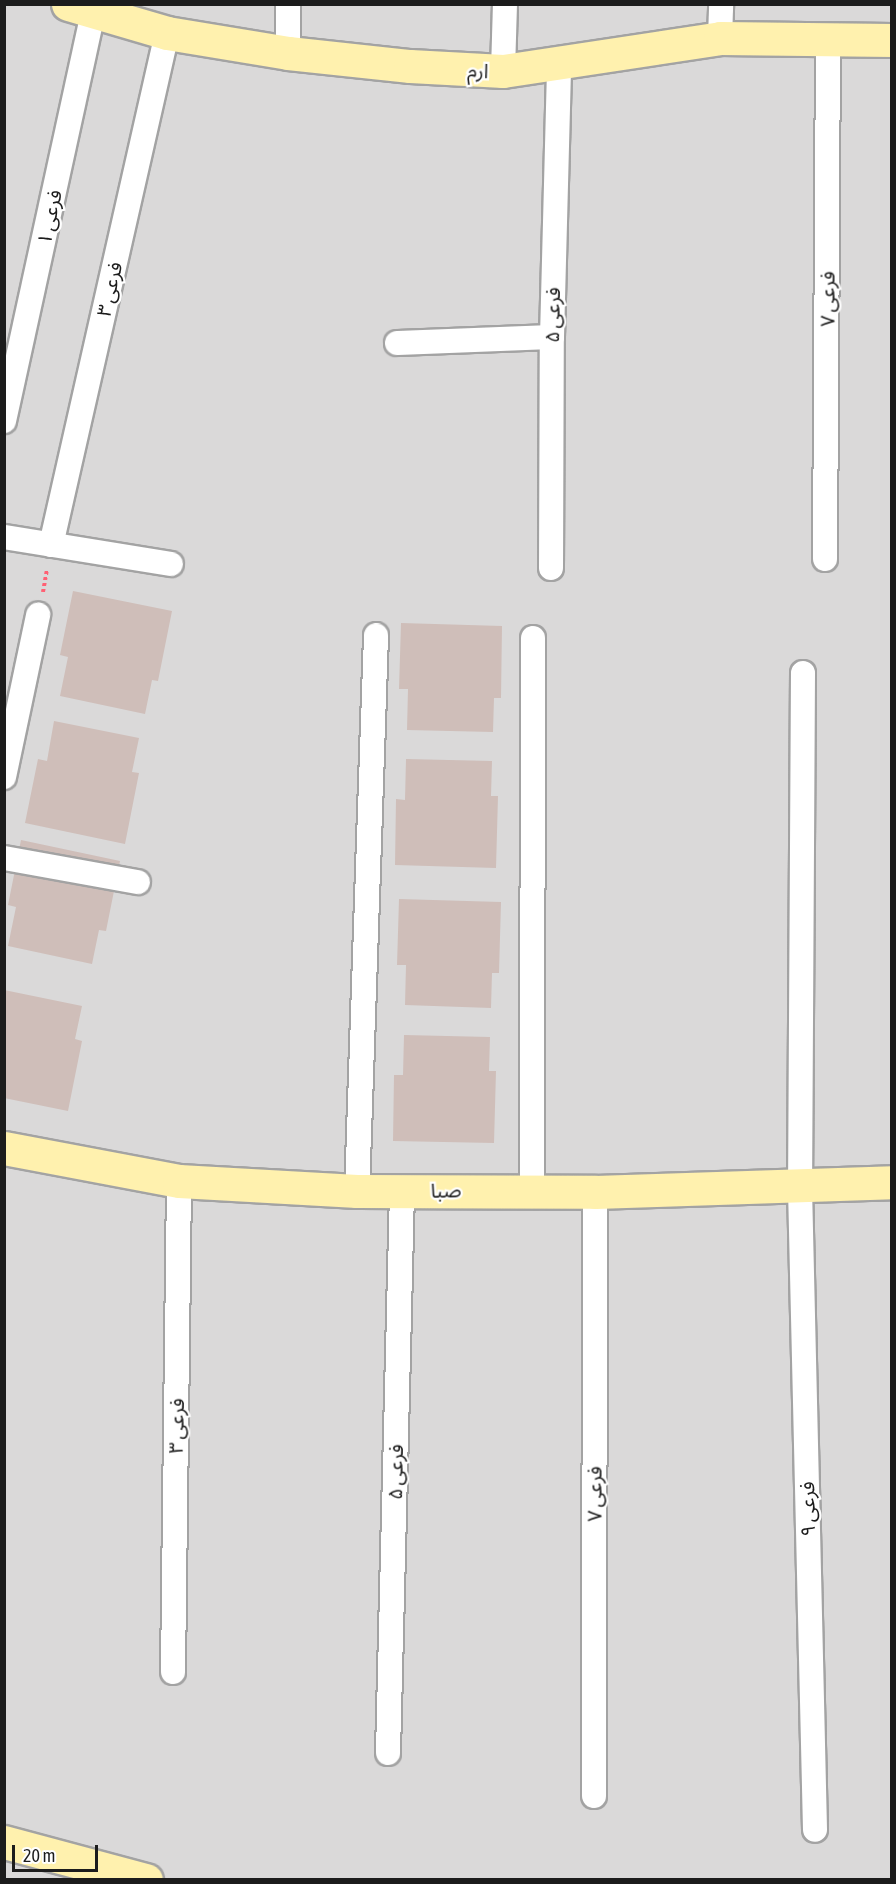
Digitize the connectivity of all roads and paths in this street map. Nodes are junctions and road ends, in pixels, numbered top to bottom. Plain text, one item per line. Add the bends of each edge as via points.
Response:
1 (288, 4) edge
2 (505, 4) edge
3 (721, 4) edge
4 (80, 9) edge
5 (167, 33) junction
6 (720, 38) junction
7 (828, 39) junction
8 (891, 40) edge
9 (288, 53) junction
10 (559, 62) junction
11 (503, 71) junction
12 (552, 337) junction
13 (397, 343) dead end
14 (4, 421) edge
15 (4, 537) edge
16 (51, 545) junction
17 (825, 559) dead end
18 (171, 564) dead end
19 (551, 568) dead end
20 (39, 615) joint
21 (376, 635) dead end
22 (534, 638) dead end
23 (803, 673) dead end
24 (4, 777) edge
25 (4, 858) edge
26 (138, 882) dead end
27 (4, 1148) edge
28 (179, 1181) junction
29 (891, 1182) edge
30 (800, 1188) junction
31 (532, 1189) junction
32 (357, 1191) junction
33 (402, 1191) junction
34 (595, 1192) junction
35 (173, 1672) dead end
36 (388, 1753) dead end
37 (594, 1796) dead end
38 (814, 1830) dead end
39 (4, 1842) edge
40 (146, 1880) edge

1 - 9 street
2 - 11 street
3 - 6 street
4 - 5 street, ارم
4 - 14 street, فرعی ۱
5 - 9 street, ارم
5 - 16 street, فرعی ۳
6 - 7 street, ارم
6 - 10 street, ارم
7 - 8 street, ارم
7 - 17 street, فرعی ۷
9 - 11 street, ارم
10 - 11 street, ارم
10 - 12 street, فرعی ۵
12 - 13 street
12 - 19 street, فرعی ۵
15 - 16 street
16 - 18 street
16 - 20 path
20 - 24 street
21 - 32 street
22 - 31 street
23 - 30 street, فرعی ۹
25 - 26 street
27 - 28 street, صبا
28 - 32 street, صبا
28 - 35 street, فرعی ۳
29 - 30 street, صبا
30 - 34 street, صبا
30 - 38 street, فرعی ۹
31 - 33 street, صبا
31 - 34 street, صبا
32 - 33 street, صبا
33 - 36 street, فرعی ۵
34 - 37 street, فرعی ۷
39 - 40 street

